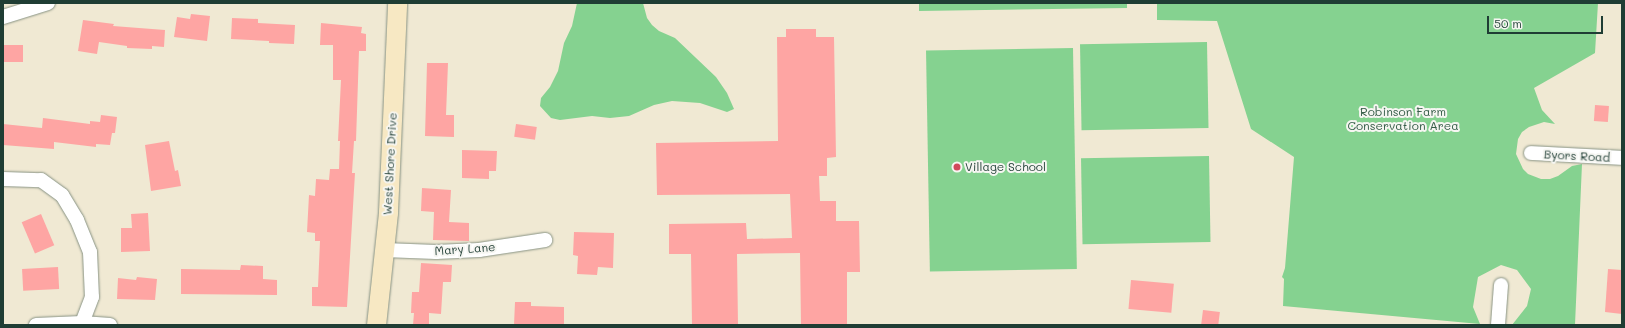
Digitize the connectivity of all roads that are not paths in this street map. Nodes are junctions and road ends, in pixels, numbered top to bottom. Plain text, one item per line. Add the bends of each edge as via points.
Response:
1 (48, 3) edge
2 (397, 3) edge
3 (3, 17) edge
4 (1531, 154) dead end
5 (1622, 158) edge
6 (3, 179) edge
7 (545, 240) dead end
8 (384, 250) junction
9 (1501, 285) dead end
10 (82, 324) junction
11 (36, 325) edge
12 (110, 325) edge
13 (376, 325) edge
14 (1498, 325) edge

1 - 3 street
2 - 8 main road, West Shore Drive
4 - 5 street, Byors Road
6 - 10 street via 41,180 62,195 77,220 90,252 92,297
7 - 8 street, Mary Lane via 480,250
8 - 13 main road, West Shore Drive
9 - 14 street
10 - 11 street
10 - 12 street

